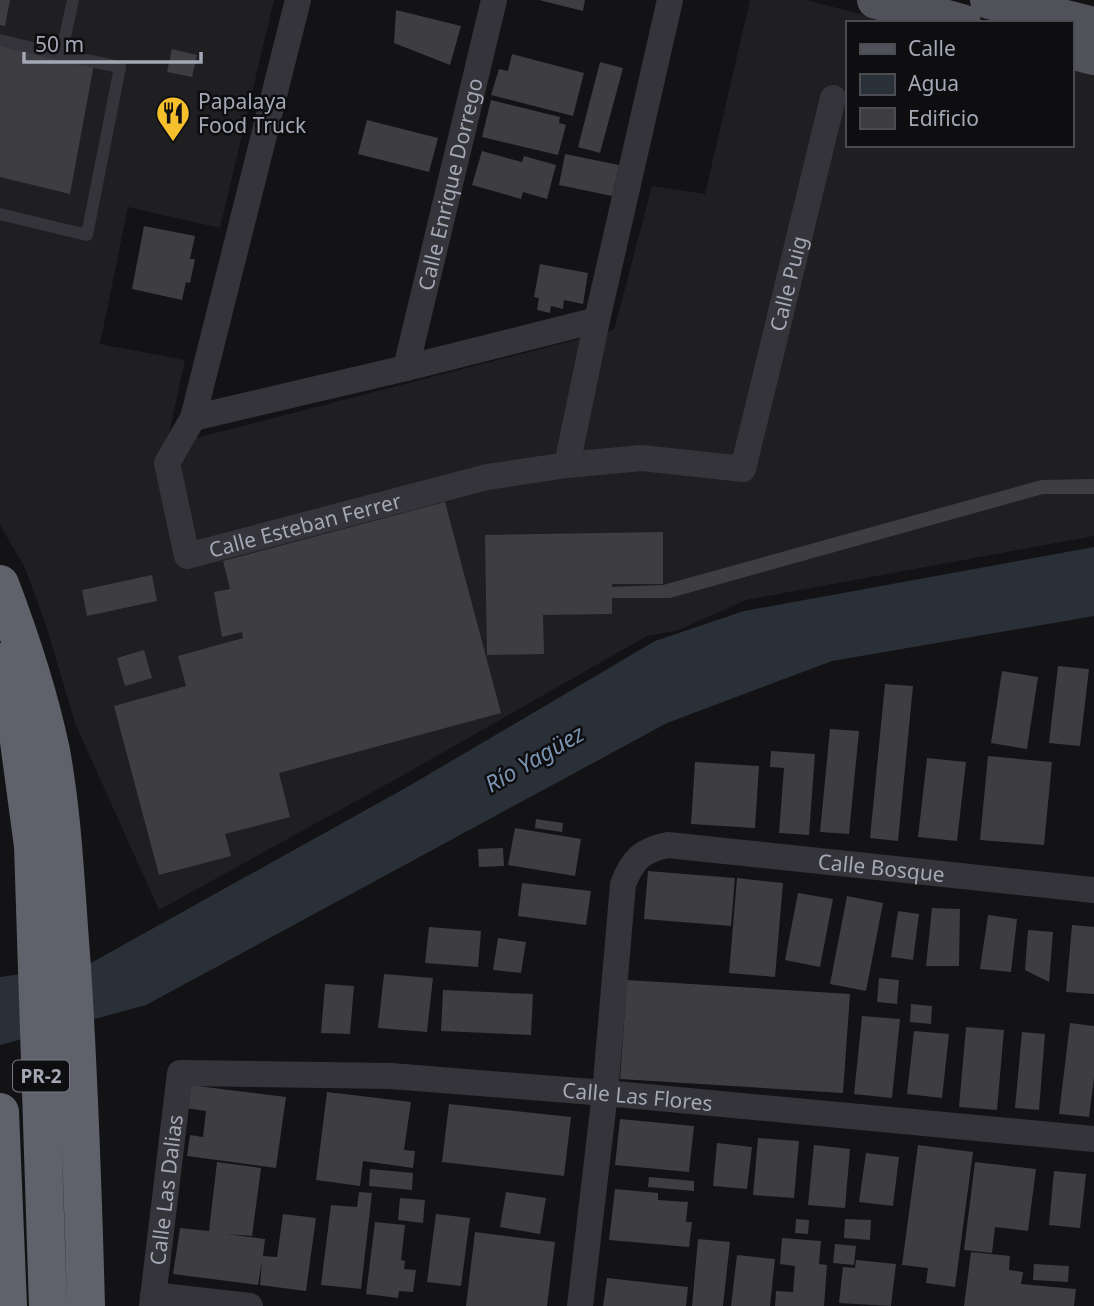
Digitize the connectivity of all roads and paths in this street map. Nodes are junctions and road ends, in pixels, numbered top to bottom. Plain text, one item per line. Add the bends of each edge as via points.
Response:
1 (73, 0) edge
2 (298, 0) edge
3 (494, 0) edge
4 (670, 0) edge
5 (876, 0) edge
6 (989, 0) edge
7 (955, 21) edge
8 (1094, 26) edge
9 (0, 40) edge
10 (1073, 51) edge
11 (61, 55) junction
12 (1094, 56) edge
13 (832, 98) dead end
14 (0, 214) edge
15 (597, 320) junction
16 (406, 368) junction
17 (193, 418) junction
18 (567, 465) junction
19 (743, 469) joint
20 (0, 584) edge
21 (0, 662) edge
22 (48, 845) junction
23 (1094, 890) edge
24 (180, 1073) joint
25 (606, 1093) junction
26 (0, 1112) edge
27 (1094, 1139) edge
28 (153, 1301) edge
29 (8, 1306) edge
30 (48, 1306) edge
31 (86, 1306) edge
32 (250, 1306) edge
33 (580, 1306) edge

1 - 11 lane
2 - 17 street
3 - 16 street, Calle Enrique Dorrego
4 - 15 street
5 - 7 main road
6 - 8 main road
9 - 11 lane
10 - 12 main road
11 - 14 lane via 120,68 87,235
13 - 19 street, Calle Puig
15 - 16 street
15 - 18 street
16 - 17 street
17 - 18 street, Calle Esteban Ferrer via 167,463 187,556 487,477
18 - 19 street, Calle Esteban Ferrer via 642,458
20 - 22 highway via 37,693 51,752
21 - 22 highway, PR-2
22 - 30 highway, PR-2
22 - 31 highway via 79,1068
23 - 25 street, Calle Bosque via 668,845 654,848 630,867 623,884
24 - 25 street, Calle Las Flores via 391,1076
24 - 28 street, Calle Las Dalias
25 - 27 street, Calle Las Flores
25 - 33 street
26 - 29 highway, PR-2
28 - 32 street

